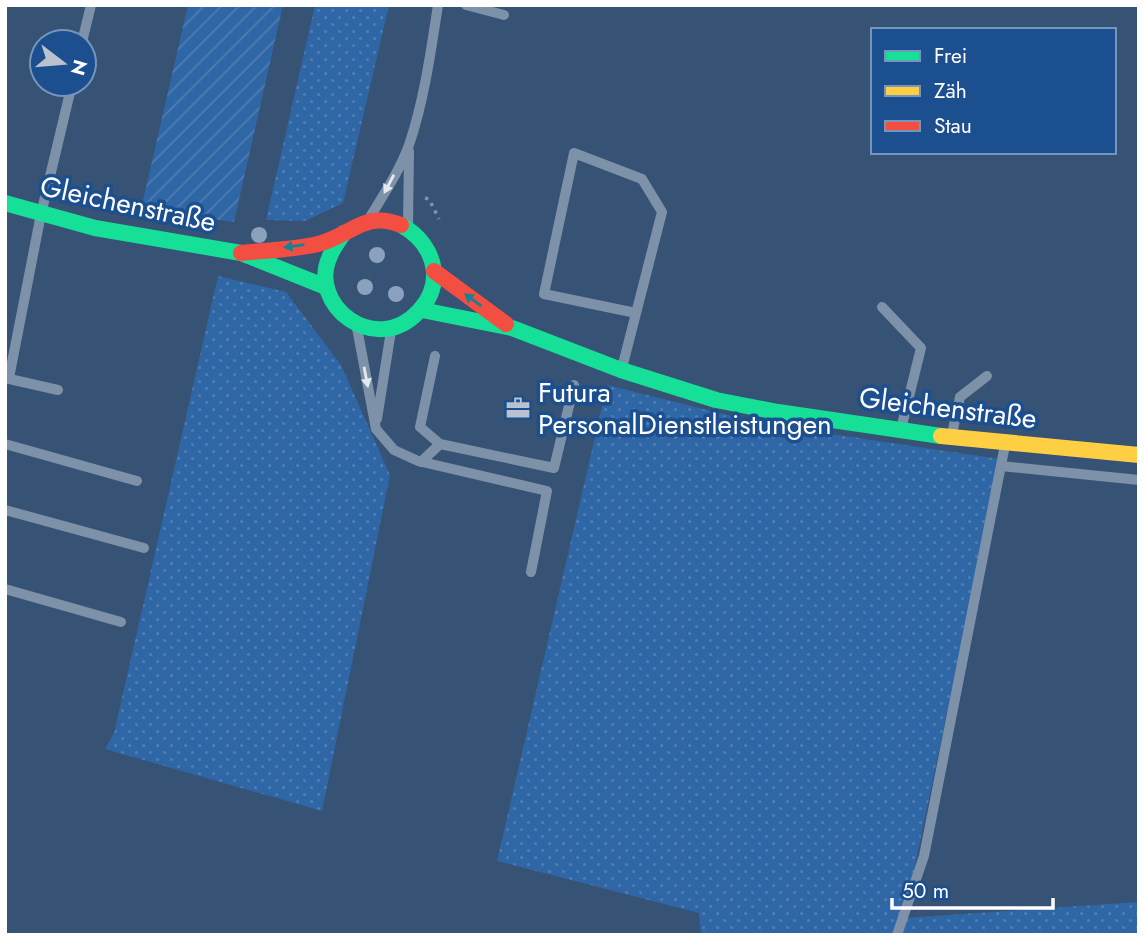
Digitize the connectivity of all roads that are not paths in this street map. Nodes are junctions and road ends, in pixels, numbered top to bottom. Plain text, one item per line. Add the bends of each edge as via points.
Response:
1 (91, 5) edge
2 (438, 5) edge
3 (466, 5) edge
4 (505, 15) dead end
5 (85, 28) edge
6 (69, 98) edge
7 (409, 145) junction
8 (5, 203) edge
9 (41, 214) junction
10 (367, 222) junction
11 (408, 228) junction
12 (344, 233) junction
13 (241, 253) junction
14 (434, 271) junction
15 (326, 287) junction
16 (881, 307) dead end
17 (422, 310) junction
18 (636, 313) junction
19 (356, 326) junction
20 (512, 328) junction
21 (391, 329) junction
22 (435, 356) dead end
23 (621, 370) junction
24 (987, 376) dead end
25 (7, 378) edge
26 (574, 385) dead end
27 (58, 390) dead end
28 (376, 429) junction
29 (901, 431) junction
30 (951, 437) junction
31 (1006, 443) junction
32 (5, 444) edge
33 (440, 444) junction
34 (1139, 455) edge
35 (421, 462) junction
36 (1001, 466) junction
37 (1139, 480) edge
38 (137, 481) dead end
39 (5, 510) edge
40 (144, 548) dead end
41 (531, 572) dead end
42 (5, 589) edge
43 (121, 622) dead end
44 (897, 935) edge

1 - 5 lane
2 - 7 lane
3 - 4 lane
6 - 9 lane
7 -> 10 lane
7 - 11 lane
8 - 9 street, Gleichenstraße
9 - 13 street, Gleichenstraße
9 - 25 lane
10 - 11 street
10 - 12 street, Gleichenstraße
11 - 14 street, Gleichenstraße via 426,247
12 -> 13 street, Gleichenstraße via 321,243
12 - 15 street via 327,257
13 - 15 street, Gleichenstraße
14 - 17 street
20 -> 14 street, Gleichenstraße
15 - 19 street via 336,310
16 - 29 lane via 921,348
17 - 20 street, Gleichenstraße
17 - 21 street
18 - 18 lane via 662,212 642,179 574,153 544,294
18 - 23 lane
19 - 21 street
19 -> 28 lane
20 - 23 street, Gleichenstraße
21 - 28 lane
22 - 33 lane via 420,427
23 - 29 street, Gleichenstraße via 716,400
24 - 30 lane via 960,397
25 - 27 lane
26 - 33 lane via 554,468
28 - 35 lane via 394,450
29 - 30 street, Gleichenstraße
30 - 31 street, Gleichenstraße
31 - 34 street, Gleichenstraße
31 - 36 lane
32 - 38 lane
33 - 35 lane
35 - 41 lane via 547,491
36 - 37 lane
36 - 44 lane via 924,856
39 - 40 lane
42 - 43 lane

